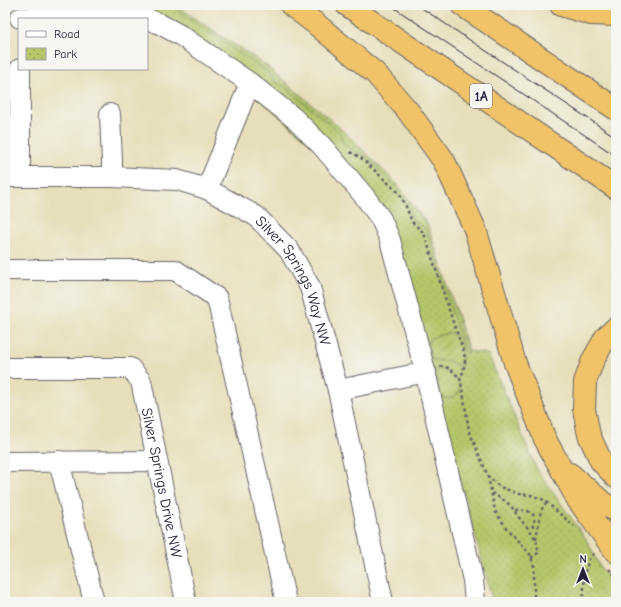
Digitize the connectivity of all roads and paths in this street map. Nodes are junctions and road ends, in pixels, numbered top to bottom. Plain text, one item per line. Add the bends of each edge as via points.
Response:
1 (291, 5) edge
2 (347, 5) edge
3 (462, 5) edge
4 (561, 5) edge
5 (19, 14) edge
6 (591, 14) junction
7 (616, 14) edge
8 (144, 18) edge
9 (148, 19) edge
10 (616, 21) edge
11 (20, 70) edge
12 (250, 83) junction
13 (616, 109) edge
14 (110, 114) dead end
15 (12, 177) edge
16 (112, 177) junction
17 (616, 188) edge
18 (207, 190) junction
19 (5, 270) edge
20 (616, 328) edge
21 (5, 368) edge
22 (425, 370) junction
23 (338, 390) junction
24 (59, 461) junction
25 (157, 461) junction
26 (5, 462) edge
27 (557, 463) junction
28 (488, 476) junction
29 (616, 477) edge
30 (491, 493) junction
31 (547, 502) junction
32 (515, 510) junction
33 (616, 511) edge
34 (576, 528) dead end
35 (531, 530) junction
36 (536, 539) junction
37 (531, 558) junction
38 (607, 559) edge
39 (616, 577) edge
40 (94, 602) edge
41 (186, 602) edge
42 (286, 602) edge
43 (383, 602) edge
44 (475, 602) edge
45 (534, 602) edge
46 (583, 602) edge

1 - 27 highway via 375,73 408,111 444,161 475,229 515,363
2 - 17 highway, 1A
3 - 13 highway
4 - 6 highway
5 - 8 street
6 - 7 highway
6 - 10 highway
9 - 12 street via 180,35
11 - 15 street
12 - 18 street
12 - 22 street via 294,118 322,146 381,219 390,240
14 - 16 street
15 - 16 street, Silver Springs Way NW
16 - 18 street, Silver Springs Way NW via 177,180
18 - 23 street, Silver Springs Way NW via 256,216 289,250 310,287
19 - 42 street via 175,270 217,298
20 - 29 highway via 606,338 593,360 585,382 584,408 589,435 601,461
21 - 25 street, Silver Springs Drive NW via 130,368 141,382
22 - 23 street
22 - 28 path via 441,366 449,368 460,378 469,431
22 - 44 street via 473,580
23 - 43 street, Silver Springs Way NW
24 - 25 street
24 - 26 street
24 - 40 street
25 - 41 street, Silver Springs Drive NW
27 - 33 highway
27 - 38 highway
28 - 30 path
28 - 31 path via 500,488 531,495
30 - 32 path via 506,501
30 - 37 path via 495,511 507,530
31 - 34 path
31 - 36 path via 541,510
32 - 35 path
32 - 35 path via 532,513 535,520
35 - 36 path
36 - 37 path via 538,553
37 - 45 path via 534,566
38 - 39 path
38 - 46 path via 595,552 589,558 585,572

